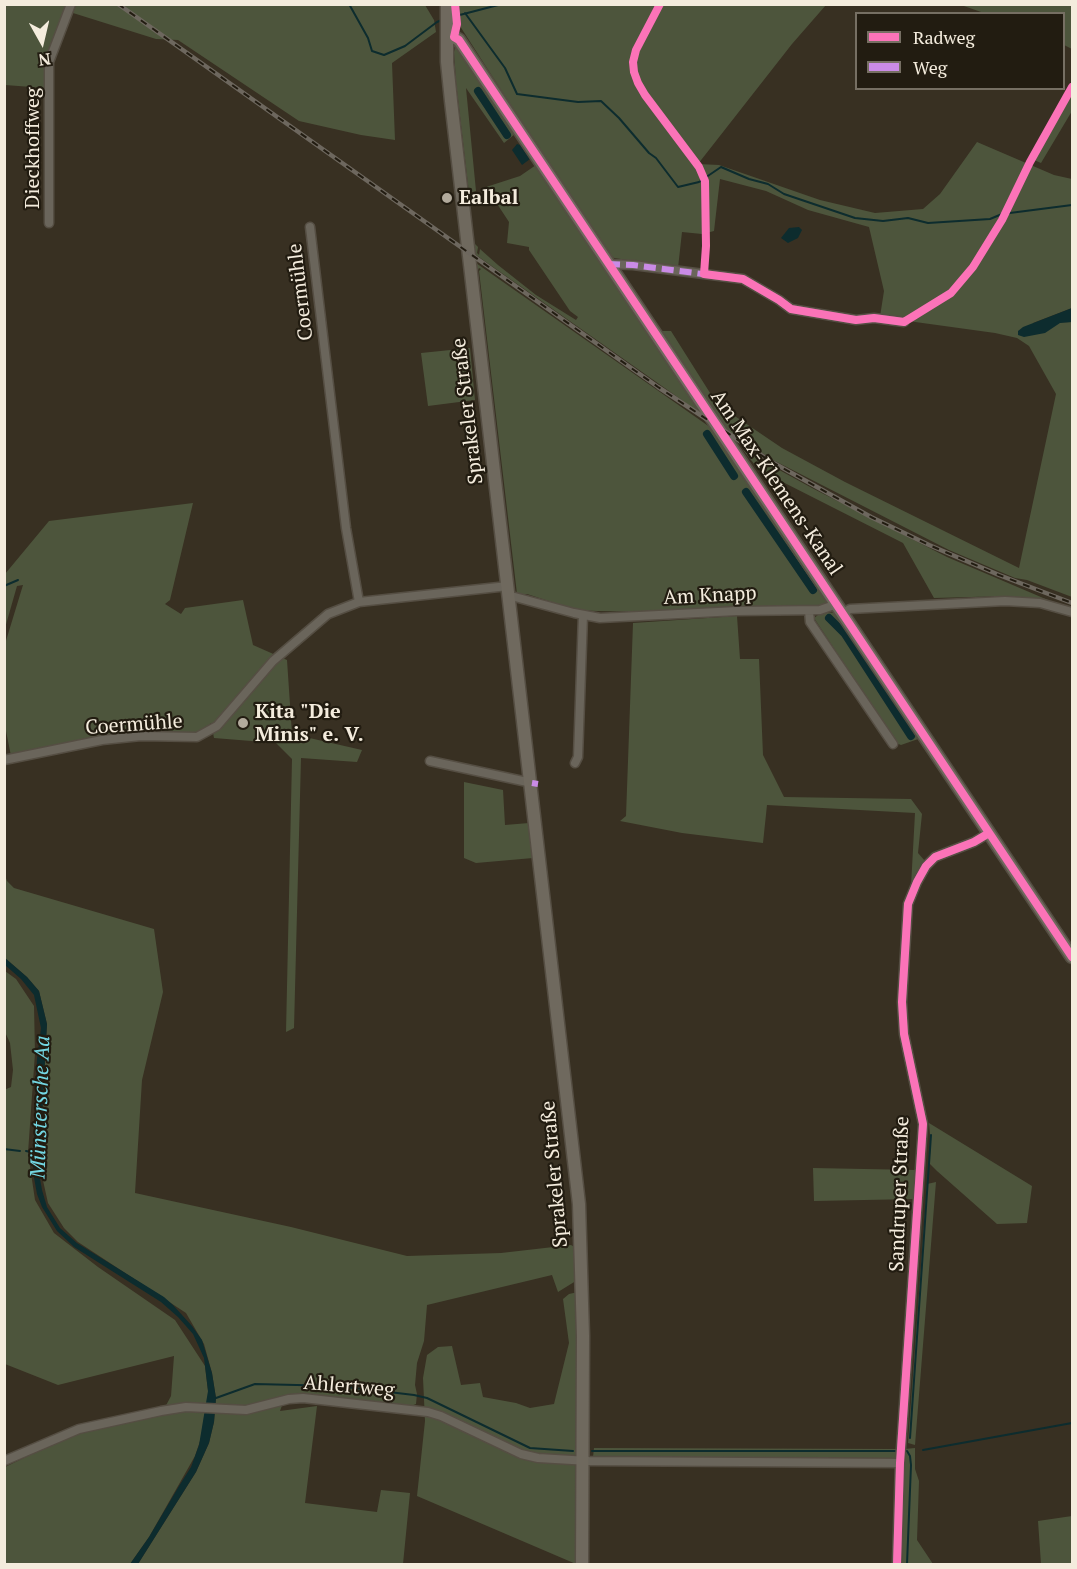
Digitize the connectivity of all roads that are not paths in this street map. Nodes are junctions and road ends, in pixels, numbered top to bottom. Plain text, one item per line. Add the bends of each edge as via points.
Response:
1 (71, 4) edge
2 (446, 9) edge
3 (446, 31) junction
4 (50, 223) dead end
5 (310, 227) dead end
6 (608, 264) junction
7 (904, 322) dead end
8 (509, 592) junction
9 (359, 602) junction
10 (840, 608) junction
11 (809, 611) junction
12 (1072, 612) edge
13 (583, 615) junction
14 (893, 744) dead end
15 (4, 760) edge
16 (430, 761) dead end
17 (574, 763) dead end
18 (532, 783) junction
19 (989, 833) junction
20 (1072, 957) edge
21 (901, 1455) junction
22 (583, 1460) junction
23 (4, 1461) edge
24 (582, 1564) edge
25 (897, 1564) edge

1 - 4 street, Dieckhoffweg via 48,62
2 - 3 main road, Sprakeler Straße
3 - 6 main road, Am Max-Klemens-Kanal via 459,40
3 - 8 main road, Sprakeler Straße
5 - 9 street, Coermühle via 346,528
6 - 7 street via 743,279 791,309 856,320
6 - 10 main road, Am Max-Klemens-Kanal
8 - 9 street, Coermühle
8 - 13 street, Am Knapp
8 - 18 main road, Sprakeler Straße
9 - 15 street, Coermühle via 328,614 273,661 217,726 206,733 196,737 102,740
10 - 11 street, Am Knapp
10 - 12 street, Am Knapp via 1005,601 1040,603
10 - 19 main road, Am Max-Klemens-Kanal
11 - 13 street, Am Knapp via 609,618
11 - 14 street via 810,622
13 - 17 street via 578,757
16 - 18 street
18 - 22 main road, Sprakeler Straße via 579,1204
19 - 20 main road, Am Max-Klemens-Kanal
19 - 21 street, Sandruper Straße via 935,857 916,882 908,904 904,1034 922,1124
21 - 22 street, Ahlertweg
21 - 25 street, Sandruper Straße
22 - 23 street, Ahlertweg via 520,1454 421,1410 303,1398 254,1409 170,1409 79,1429
22 - 24 main road, Sprakeler Straße

